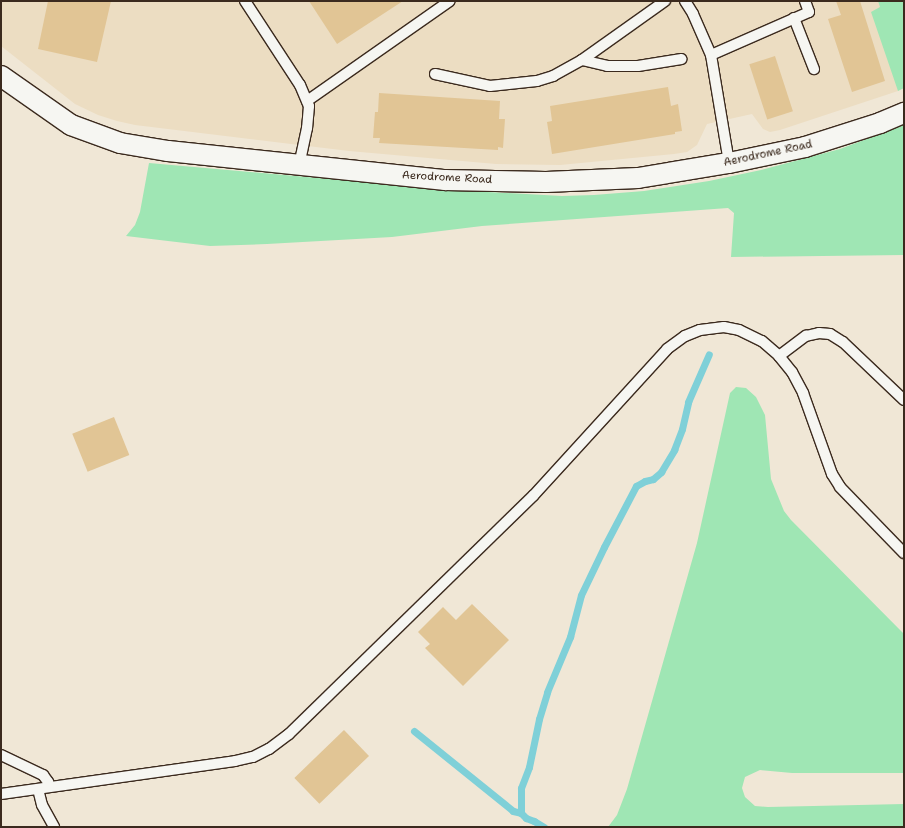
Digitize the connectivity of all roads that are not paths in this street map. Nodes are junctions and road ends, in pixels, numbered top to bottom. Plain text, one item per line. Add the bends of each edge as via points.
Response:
1 (245, 1) edge
2 (450, 1) edge
3 (665, 1) edge
4 (685, 1) edge
5 (806, 1) edge
6 (794, 18) junction
7 (711, 55) junction
8 (681, 59) dead end
9 (582, 60) junction
10 (814, 69) dead end
11 (435, 74) dead end
12 (1, 76) edge
13 (306, 101) junction
14 (904, 113) edge
15 (729, 163) junction
16 (299, 166) junction
17 (780, 356) junction
18 (904, 400) edge
19 (904, 553) edge
20 (1, 755) edge
21 (49, 787) junction
22 (38, 789) junction
23 (1, 794) edge
24 (54, 827) edge

1 - 13 lane via 294,74
2 - 13 lane
3 - 9 lane
4 - 7 lane
5 - 6 lane via 809,12
6 - 7 lane
6 - 10 lane
7 - 15 lane
8 - 9 lane via 638,66 607,66
9 - 11 lane via 553,76 537,81 490,86
12 - 16 street, Aerodrome Road via 71,125 111,141 160,150
13 - 16 lane via 309,106 307,128
14 - 15 street, Aerodrome Road via 804,147
15 - 16 street, Aerodrome Road via 638,178 546,182 445,180
17 - 18 lane via 806,336 830,334 843,342
17 - 19 lane via 803,393 832,474 840,487
17 - 21 lane via 762,341 731,328 700,330 672,345 534,496 302,721 269,748 253,757 235,761
20 - 21 lane via 43,775
21 - 22 lane
22 - 23 lane
22 - 24 lane via 42,805

